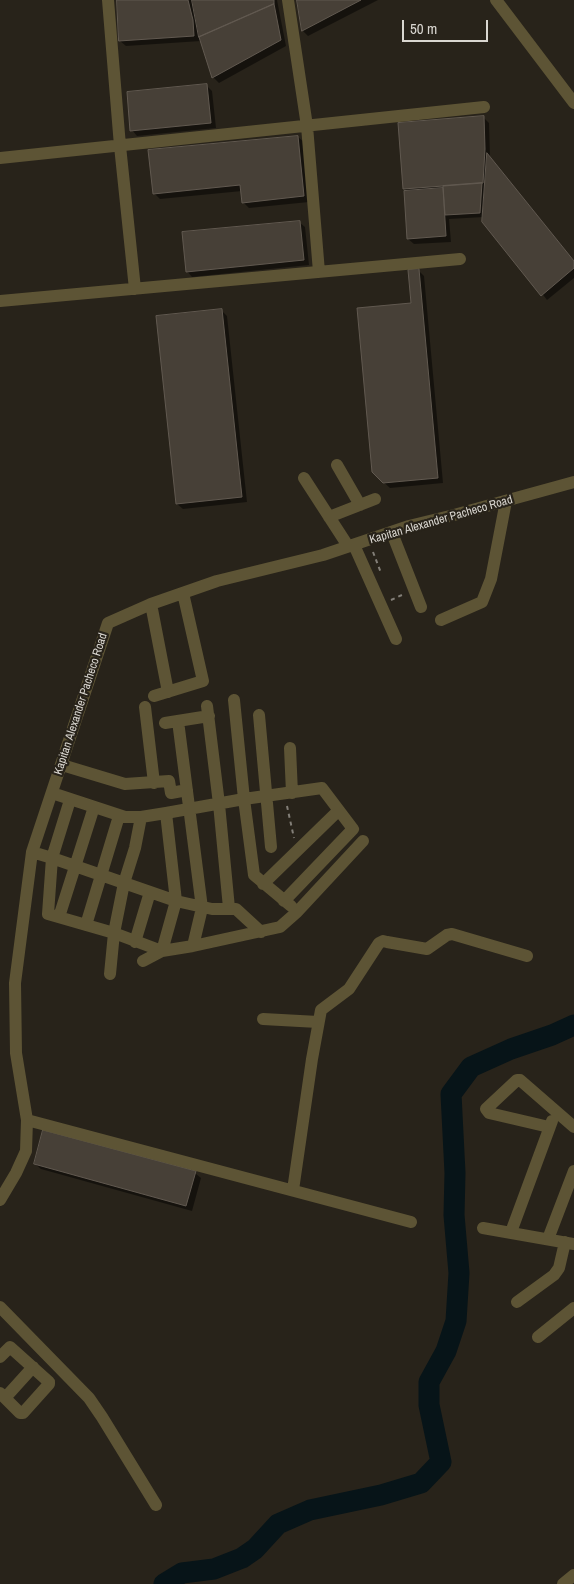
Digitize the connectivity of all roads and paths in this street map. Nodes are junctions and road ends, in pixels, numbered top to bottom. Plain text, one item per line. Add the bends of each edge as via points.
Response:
1 (108, 0) edge
2 (288, 0) edge
3 (496, 0) edge
4 (574, 102) edge
5 (484, 107) dead end
6 (307, 126) junction
7 (120, 146) junction
8 (0, 158) edge
9 (460, 259) dead end
10 (319, 272) junction
11 (135, 290) junction
12 (0, 302) edge
13 (338, 465) dead end
14 (304, 478) dead end
15 (574, 482) edge
16 (375, 499) dead end
17 (506, 501) junction
18 (360, 505) junction
19 (330, 518) junction
20 (392, 533) junction
21 (368, 540) junction
22 (351, 546) junction
23 (381, 574) dead end
24 (414, 590) junction
25 (183, 593) junction
26 (151, 604) junction
27 (381, 605) junction
28 (421, 607) dead end
29 (442, 620) dead end
30 (396, 639) dead end
31 (168, 692) junction
32 (154, 696) dead end
33 (234, 700) dead end
34 (145, 707) dead end
35 (259, 715) dead end
36 (290, 748) dead end
37 (62, 765) junction
38 (154, 783) junction
39 (187, 790) junction
40 (52, 793) junction
41 (288, 793) junction
42 (267, 796) junction
43 (244, 799) junction
44 (70, 800) junction
45 (219, 804) junction
46 (94, 807) junction
47 (190, 809) junction
48 (338, 810) junction
49 (166, 813) junction
50 (119, 816) junction
51 (141, 817) junction
52 (363, 841) dead end
53 (271, 846) dead end
54 (297, 849) junction
55 (32, 852) junction
56 (52, 858) junction
57 (75, 866) junction
58 (100, 875) junction
59 (124, 883) junction
60 (263, 884) junction
61 (150, 892) junction
62 (176, 901) junction
63 (284, 901) junction
64 (202, 908) junction
65 (230, 908) junction
66 (298, 912) junction
67 (59, 917) junction
68 (86, 925) junction
69 (261, 932) junction
70 (114, 933) junction
71 (136, 942) junction
72 (193, 946) junction
73 (162, 951) junction
74 (527, 956) dead end
75 (143, 961) dead end
76 (110, 974) dead end
77 (262, 1019) dead end
78 (318, 1022) junction
79 (556, 1112) junction
80 (27, 1120) junction
81 (549, 1127) junction
82 (574, 1127) edge
83 (574, 1172) edge
84 (293, 1190) junction
85 (0, 1200) edge
86 (411, 1222) dead end
87 (483, 1228) dead end
88 (510, 1232) junction
89 (548, 1239) junction
90 (570, 1243) edge
91 (518, 1302) dead end
92 (0, 1308) edge
93 (574, 1308) edge
94 (538, 1337) dead end
95 (0, 1357) edge
96 (32, 1367) junction
97 (3, 1395) edge
98 (156, 1505) dead end
99 (574, 1575) edge
100 (563, 1584) edge

1 - 7 street
2 - 6 street
3 - 4 street
5 - 6 street
6 - 7 street
6 - 10 street
7 - 8 street
7 - 11 street
9 - 10 street
10 - 11 street
11 - 12 street
13 - 18 street
14 - 19 street
15 - 17 street, Kapitan Alexander Pacheco Road
16 - 18 street
17 - 20 street, Kapitan Alexander Pacheco Road
17 - 29 street via 491,579 482,602
18 - 19 street
19 - 22 street
20 - 21 street, Kapitan Alexander Pacheco Road
20 - 24 street
21 - 22 street, Kapitan Alexander Pacheco Road
21 - 23 path
22 - 25 street, Kapitan Alexander Pacheco Road
22 - 27 street
24 - 27 path
24 - 28 street
25 - 26 street, Kapitan Alexander Pacheco Road
25 - 31 street via 204,685
26 - 31 street
26 - 37 street, Kapitan Alexander Pacheco Road via 108,623
27 - 30 street
31 - 32 street
33 - 43 street
34 - 38 street
35 - 42 street
36 - 41 street
37 - 38 street via 125,784
37 - 40 street, Kapitan Alexander Pacheco Road
38 - 39 street via 169,780 171,793
39 - 45 street via 172,722 208,711
39 - 47 street
40 - 44 street
40 - 55 street, Kapitan Alexander Pacheco Road
41 - 42 street
41 - 48 street via 320,788
41 - 54 path
42 - 43 street
42 - 53 street
43 - 45 street
43 - 60 street via 254,875
44 - 46 street
44 - 56 street
45 - 47 street
45 - 65 street
46 - 50 street
46 - 57 street
47 - 49 street
47 - 64 street
48 - 54 street
48 - 63 street via 352,831
49 - 51 street
49 - 62 street
50 - 51 street
50 - 58 street
51 - 59 street
52 - 66 street
54 - 60 street
55 - 56 street
55 - 80 street, Kapitan Alexander Pacheco Road via 15,983 16,1053
56 - 57 street
56 - 67 street via 47,910 48,914
57 - 58 street
57 - 67 street
58 - 59 street
58 - 68 street
59 - 61 street
59 - 70 street
60 - 63 street
61 - 62 street
61 - 71 street
62 - 64 street
62 - 73 street
63 - 66 street
64 - 65 street
64 - 72 street
65 - 69 street via 236,908
66 - 69 street via 280,927
67 - 68 street
68 - 70 street
69 - 72 street
70 - 71 street
70 - 76 street
71 - 73 street
72 - 73 street
73 - 75 street
74 - 78 street via 456,934 447,935 427,949 383,941 349,989 321,1010
77 - 78 street
78 - 84 street
79 - 81 street
79 - 81 street via 520,1080 486,1109 489,1113
79 - 82 street
80 - 84 street
80 - 85 street, Kapitan Alexander Pacheco Road via 26,1151
81 - 88 street
83 - 89 street
84 - 86 street
87 - 88 street
88 - 89 street
89 - 90 street
90 - 91 street via 554,1275
92 - 98 street via 89,1398
93 - 94 street
95 - 96 street via 10,1347
96 - 97 street
96 - 97 street via 49,1384 23,1413
99 - 100 street

